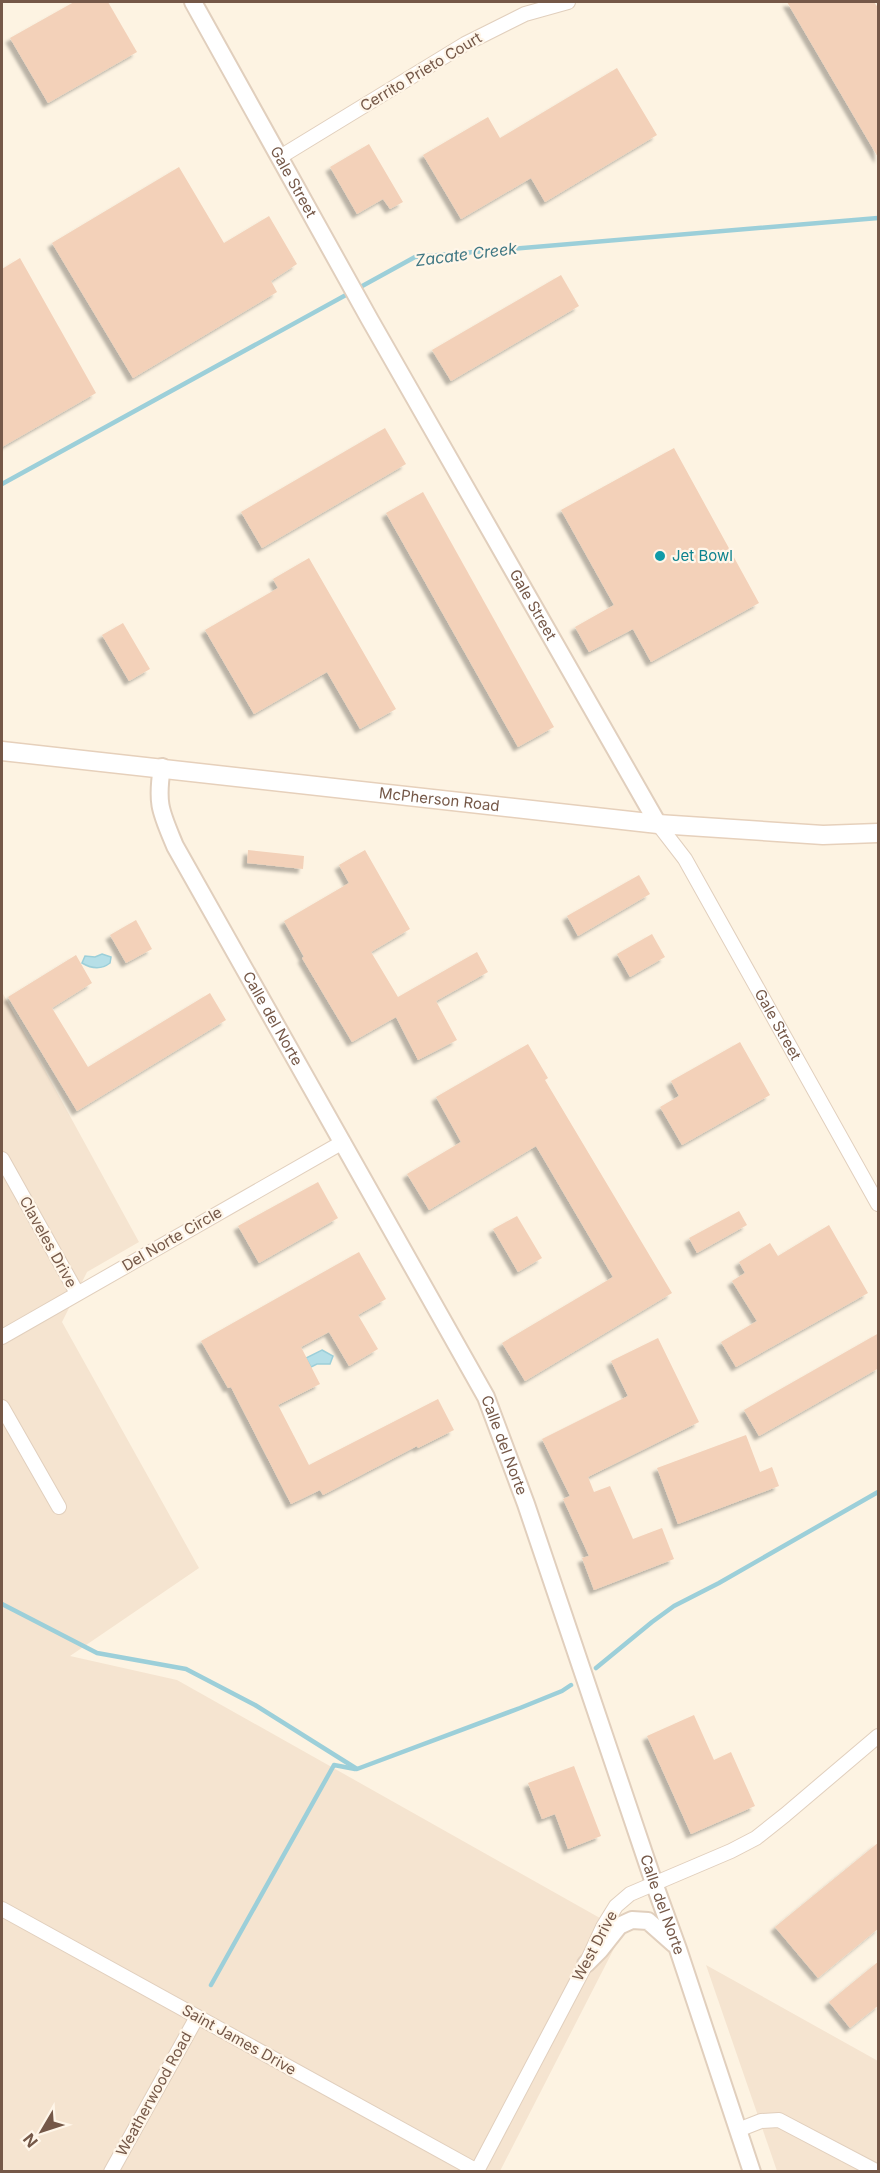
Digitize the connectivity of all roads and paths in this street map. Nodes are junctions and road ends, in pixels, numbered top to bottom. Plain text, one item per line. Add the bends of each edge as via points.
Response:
1 (193, 2) edge
2 (568, 2) edge
3 (280, 157) junction
4 (2, 751) edge
5 (162, 767) junction
6 (658, 824) junction
7 (879, 833) edge
8 (343, 1142) junction
9 (2, 1159) edge
10 (879, 1204) edge
11 (78, 1293) junction
12 (2, 1337) edge
13 (2, 1407) edge
14 (59, 1507) dead end
15 (879, 1736) edge
16 (654, 1883) junction
17 (2, 1909) edge
18 (678, 1949) junction
19 (586, 1964) junction
20 (197, 2017) junction
21 (738, 2130) junction
22 (477, 2170) edge
23 (111, 2172) edge
24 (752, 2172) edge
25 (878, 2172) edge

1 - 3 street, Gale Street
2 - 3 street, Cerrito Prieto Court via 525,14 465,44
3 - 6 street, Gale Street
4 - 5 main road, McPherson Road
5 - 6 main road, McPherson Road
5 - 8 street, Calle del Norte via 158,794 175,846
6 - 7 main road, McPherson Road via 823,835
6 - 10 street, Gale Street via 685,859
8 - 11 street, Del Norte Circle
8 - 16 street, Calle del Norte via 486,1396
9 - 11 street, Claveles Drive
11 - 12 street, Del Norte Circle
13 - 14 street
15 - 16 street, West Drive via 756,1838
16 - 18 street, Calle del Norte
16 - 19 street, West Drive via 630,1894 616,1906
17 - 20 street, Saint James Drive
18 - 19 street via 648,1921 632,1920 619,1926
18 - 21 street, Calle del Norte
19 - 22 street, West Drive
20 - 22 street, Saint James Drive
20 - 23 street, Weatherwood Road
21 - 24 street, Calle del Norte
21 - 25 street via 761,2121 779,2120

